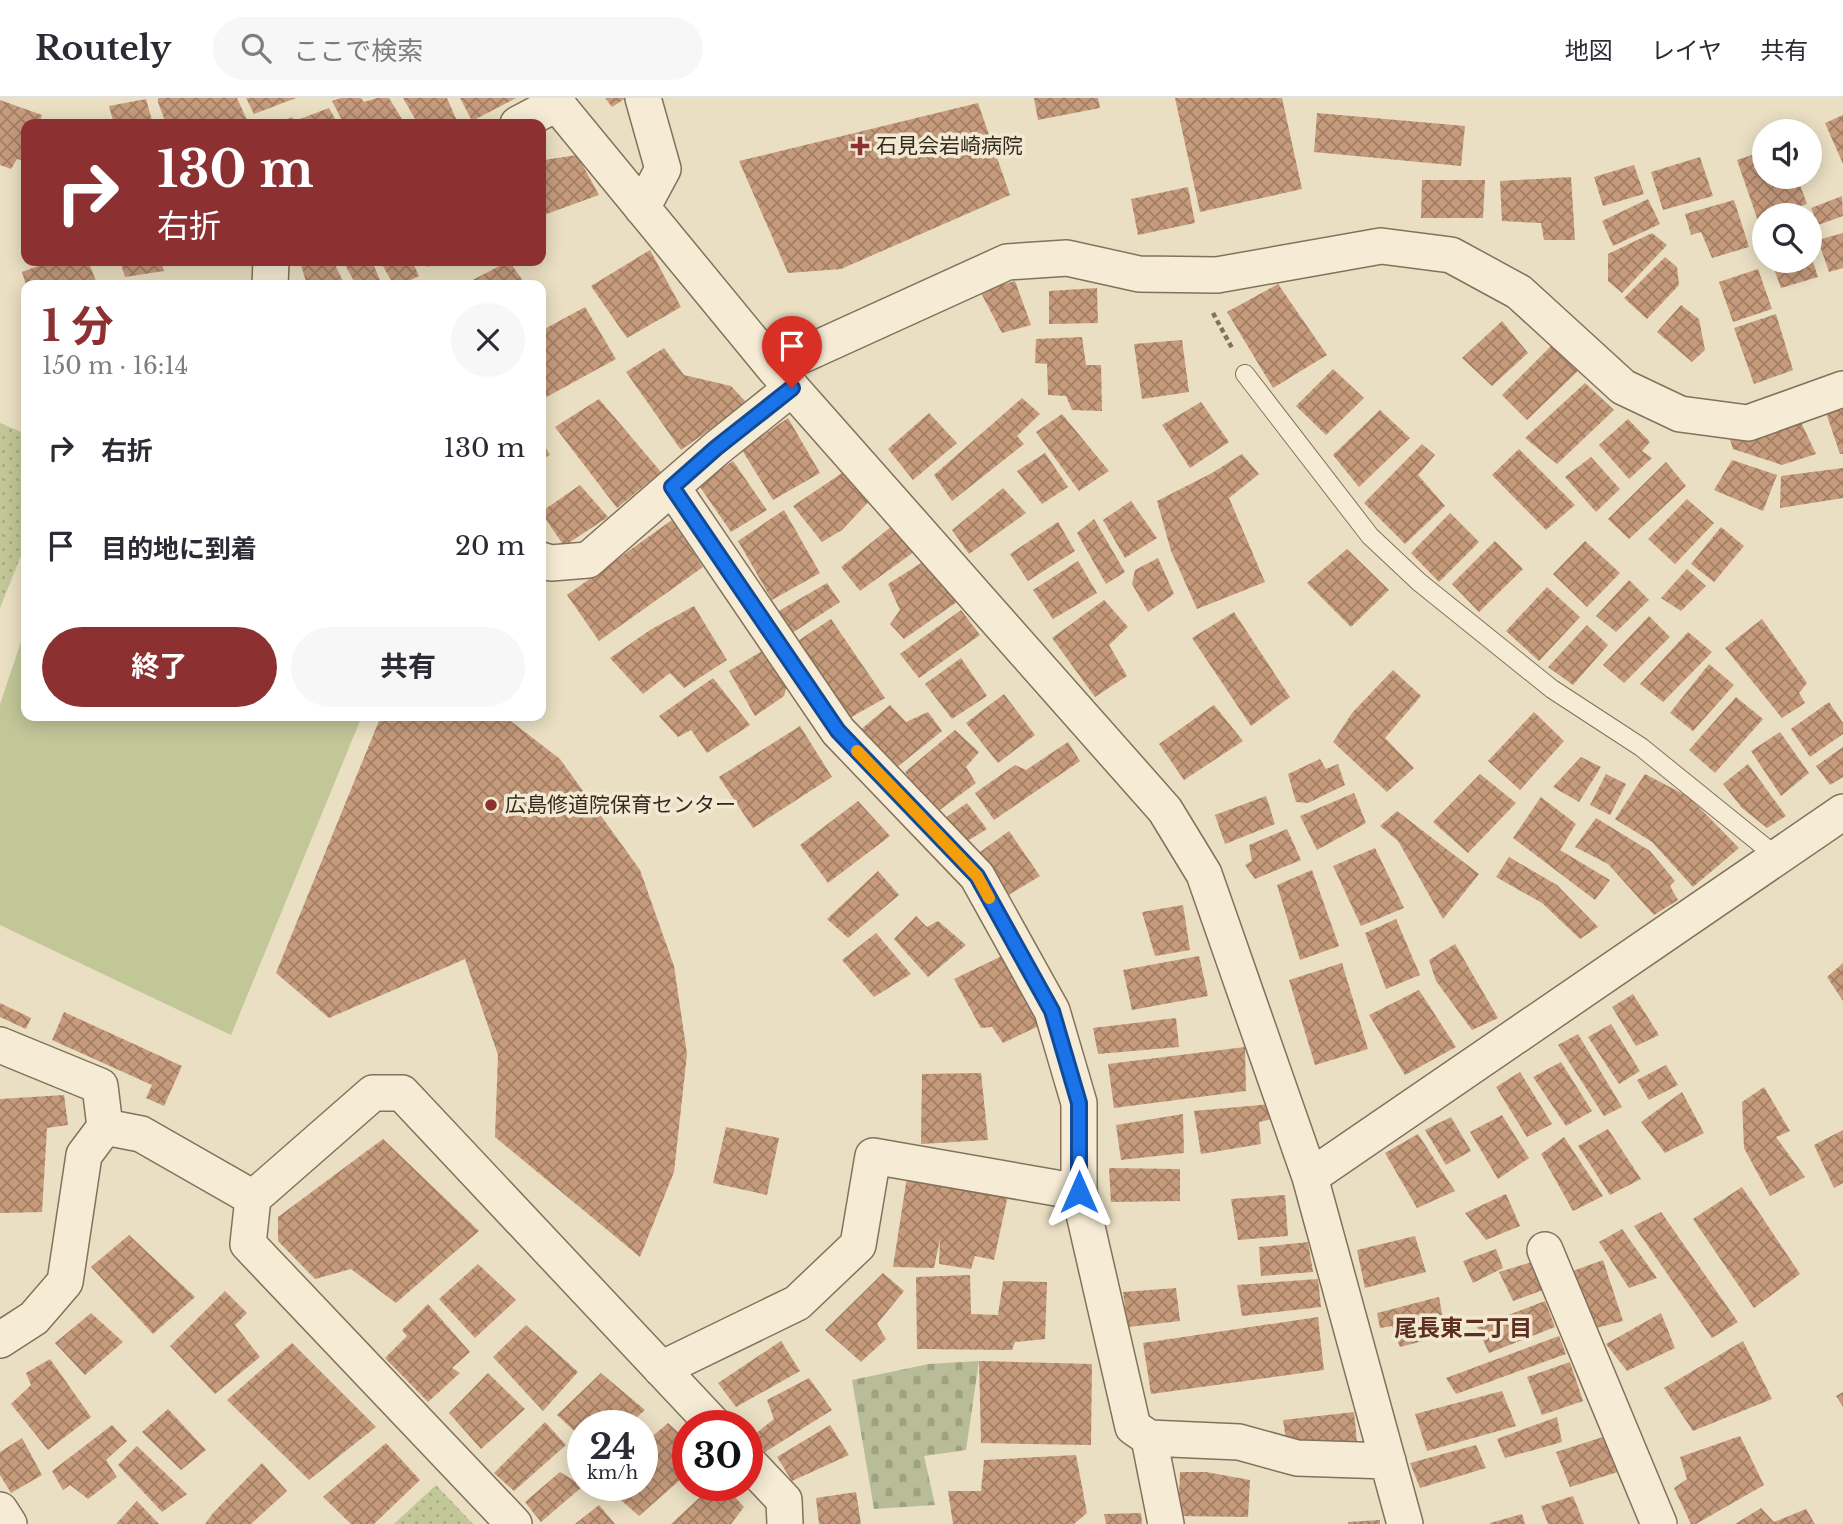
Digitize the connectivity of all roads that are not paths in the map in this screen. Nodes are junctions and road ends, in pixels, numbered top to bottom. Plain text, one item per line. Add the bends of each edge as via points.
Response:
1 (643, 98) edge
2 (554, 101) edge
3 (526, 119) edge
4 (642, 208) junction
5 (1245, 374) dead end
6 (783, 378) junction
7 (1843, 389) edge
8 (672, 487) junction
9 (546, 562) edge
10 (1843, 812) edge
11 (1777, 857) junction
12 (0, 1045) edge
13 (105, 1127) junction
14 (1310, 1177) junction
15 (1079, 1192) junction
16 (253, 1198) junction
17 (1545, 1250) dead end
18 (0, 1340) edge
19 (661, 1369) junction
20 (700, 1410) edge
21 (1149, 1438) junction
22 (1388, 1461) junction
23 (763, 1478) edge
24 (0, 1510) edge
25 (9, 1524) edge
26 (514, 1524) edge
27 (785, 1524) edge
28 (1166, 1524) edge
29 (1405, 1524) edge
30 (1659, 1524) edge

1 - 4 street via 663,169
2 - 3 street
2 - 4 street
4 - 6 street
5 - 11 lane via 1370,537 1419,582 1552,689 1641,747
6 - 7 street via 1007,262 1067,258 1139,274 1217,275 1381,246 1451,255 1519,292 1623,387 1679,414 1748,422
6 - 8 street
6 - 14 street via 1165,810 1204,874
8 - 9 street via 588,560
8 - 15 street via 838,731 977,876 1052,1011 1079,1103
10 - 11 street
11 - 14 street
12 - 13 street via 100,1086
13 - 16 street via 141,1134
13 - 18 street via 84,1155 65,1282 34,1318
14 - 22 street
15 - 19 street via 873,1156 858,1245 797,1303
15 - 21 street via 1133,1427
16 - 19 street via 373,1093 402,1093
16 - 26 street via 248,1244
17 - 30 street
19 - 20 street
21 - 22 street via 1238,1442 1297,1458
21 - 28 street
22 - 29 street
23 - 27 street via 783,1500
24 - 25 street

